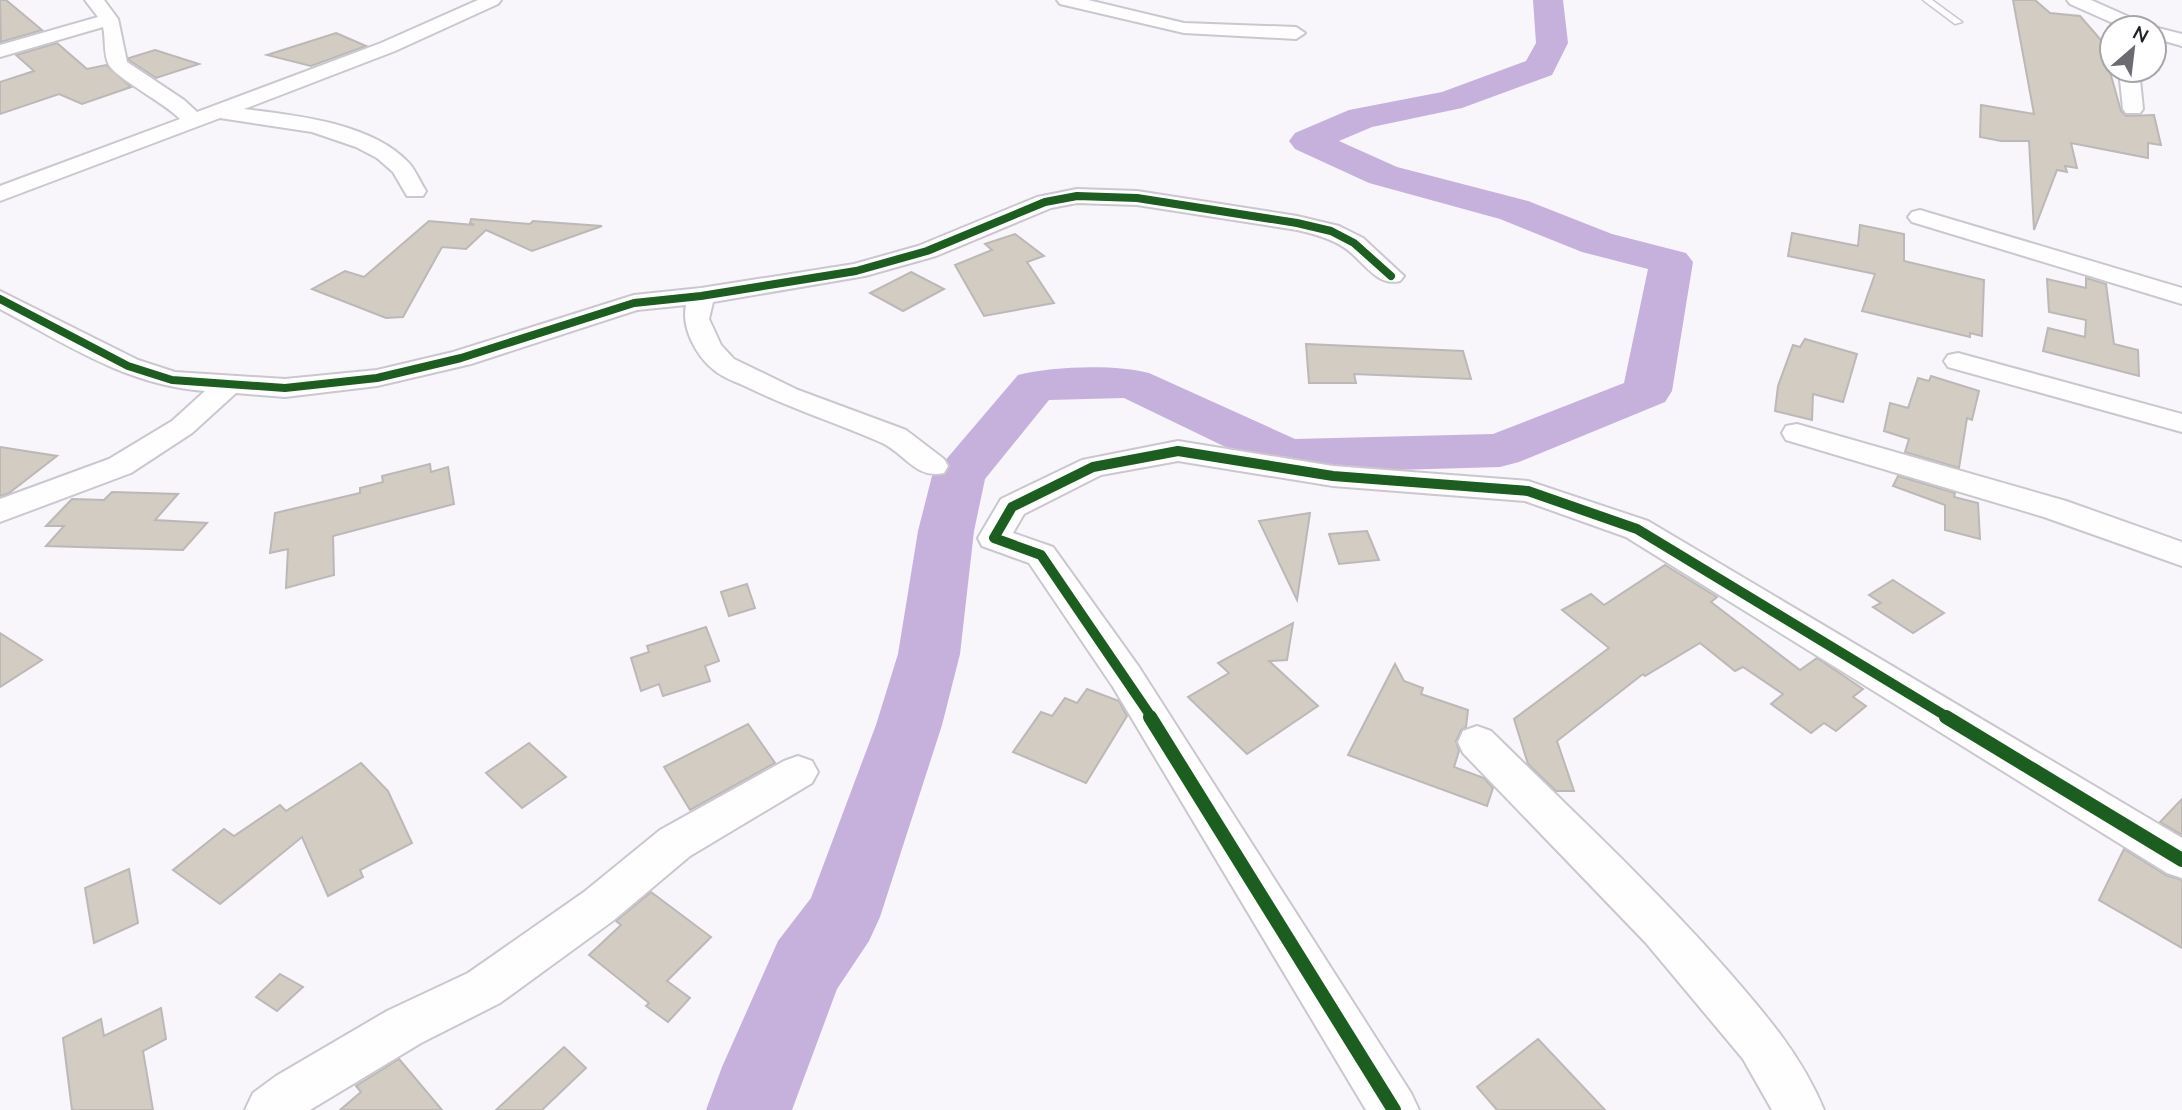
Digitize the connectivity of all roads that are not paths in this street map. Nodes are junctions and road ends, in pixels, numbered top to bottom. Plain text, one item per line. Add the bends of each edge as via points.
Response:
1 (94, 0) edge
2 (492, 0) edge
3 (1066, 0) edge
4 (1927, 0) edge
5 (2076, 0) edge
6 (2106, 14) edge
7 (109, 19) junction
8 (1958, 22) dead end
9 (1296, 33) dead end
10 (0, 51) edge
11 (2130, 84) edge
12 (2133, 108) dead end
13 (215, 111) junction
14 (192, 119) junction
15 (415, 191) dead end
16 (0, 194) edge
17 (1920, 217) dead end
18 (1391, 276) dead end
19 (701, 296) junction
20 (2182, 296) edge
21 (0, 299) edge
22 (1958, 361) dead end
23 (227, 386) junction
24 (2182, 423) edge
25 (1797, 433) dead end
26 (933, 466) dead end
27 (0, 511) edge
28 (2182, 554) edge
29 (1477, 742) dead end
30 (799, 772) dead end
31 (2182, 860) edge
32 (270, 1110) edge
33 (1394, 1110) edge
34 (1799, 1110) edge

1 - 7 street
2 - 13 street via 388,47
3 - 9 street via 1184,28
4 - 8 lane
5 - 6 street
7 - 10 street
7 - 14 street via 119,65
11 - 12 street
13 - 14 street
13 - 15 street via 317,128 355,140 380,151 400,168
14 - 16 street
17 - 20 street
18 - 19 street via 1354,243 1331,231 1137,198 1077,196 1045,202 927,251 856,271
19 - 23 street via 634,303 461,358 377,378 285,388
19 - 26 street via 696,319 709,348 724,365 788,396 895,437
21 - 23 street via 128,366 172,380
22 - 24 street
23 - 27 street via 182,427 120,466
25 - 28 street via 2055,509
29 - 34 street via 1662,929 1760,1043
30 - 32 street via 675,843 599,906 484,988 404,1027
31 - 33 street via 1637,529 1528,491 1334,476 1178,451 1093,467 1012,507 994,538 1041,555 1126,677

